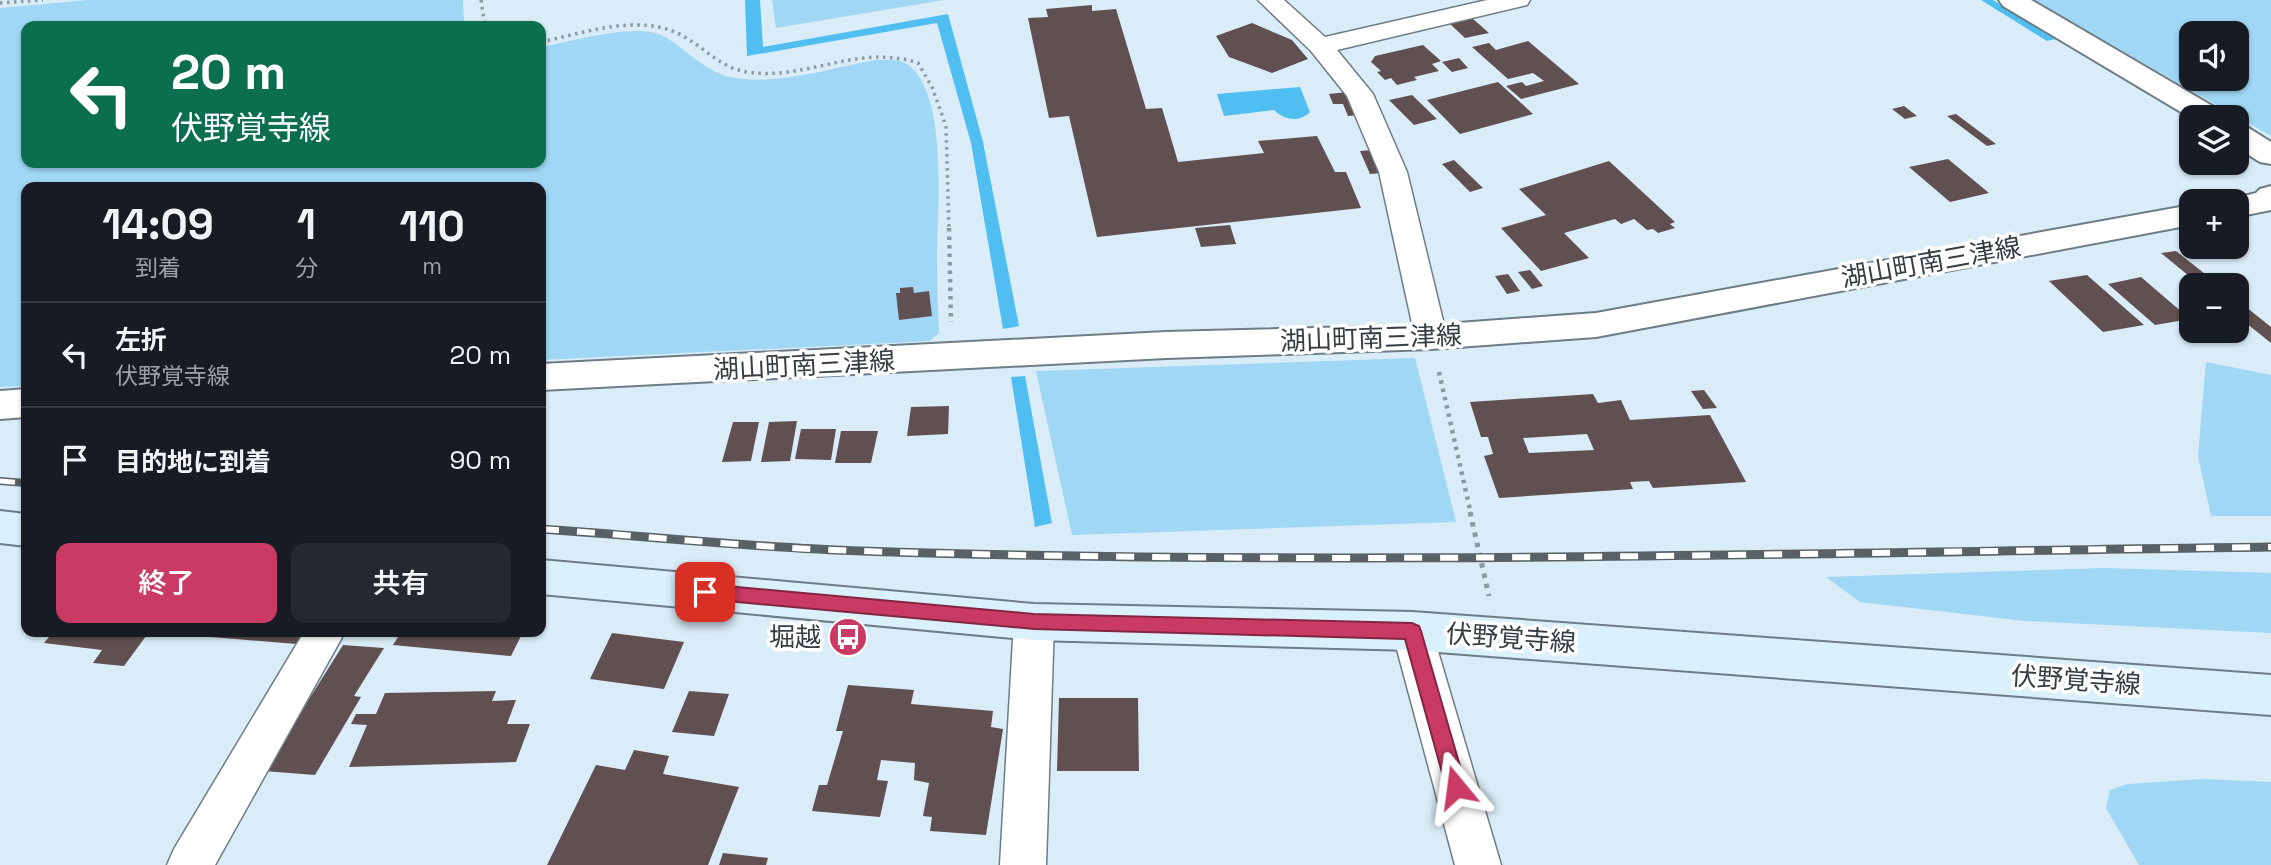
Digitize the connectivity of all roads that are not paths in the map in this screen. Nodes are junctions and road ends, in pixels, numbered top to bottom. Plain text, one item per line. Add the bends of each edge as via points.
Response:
1 (1270, 0) edge
2 (1518, 0) edge
3 (2012, 0) edge
4 (1320, 46) junction
5 (2190, 105) edge
6 (2249, 141) edge
7 (2271, 155) edge
8 (2271, 196) edge
9 (2249, 204) edge
10 (2179, 217) edge
11 (1431, 337) junction
12 (546, 377) edge
13 (21, 403) edge
14 (0, 405) edge
15 (0, 527) edge
16 (21, 529) edge
17 (546, 577) edge
18 (1034, 622) junction
19 (1412, 631) junction
20 (323, 637) edge
21 (2271, 695) edge
22 (190, 865) edge
23 (1023, 865) edge
24 (1478, 865) edge

1 - 4 street
2 - 4 street
3 - 5 street
4 - 11 street via 1360,94 1393,172
6 - 7 street
8 - 9 street
10 - 11 street, 湖山町南三津線 via 1595,325
11 - 12 street, 湖山町南三津線 via 1166,345
13 - 14 street
15 - 16 main road
17 - 18 main road, 伏野覚寺線
18 - 19 main road, 伏野覚寺線
18 - 23 street
19 - 21 main road, 伏野覚寺線
19 - 24 street
20 - 22 street

